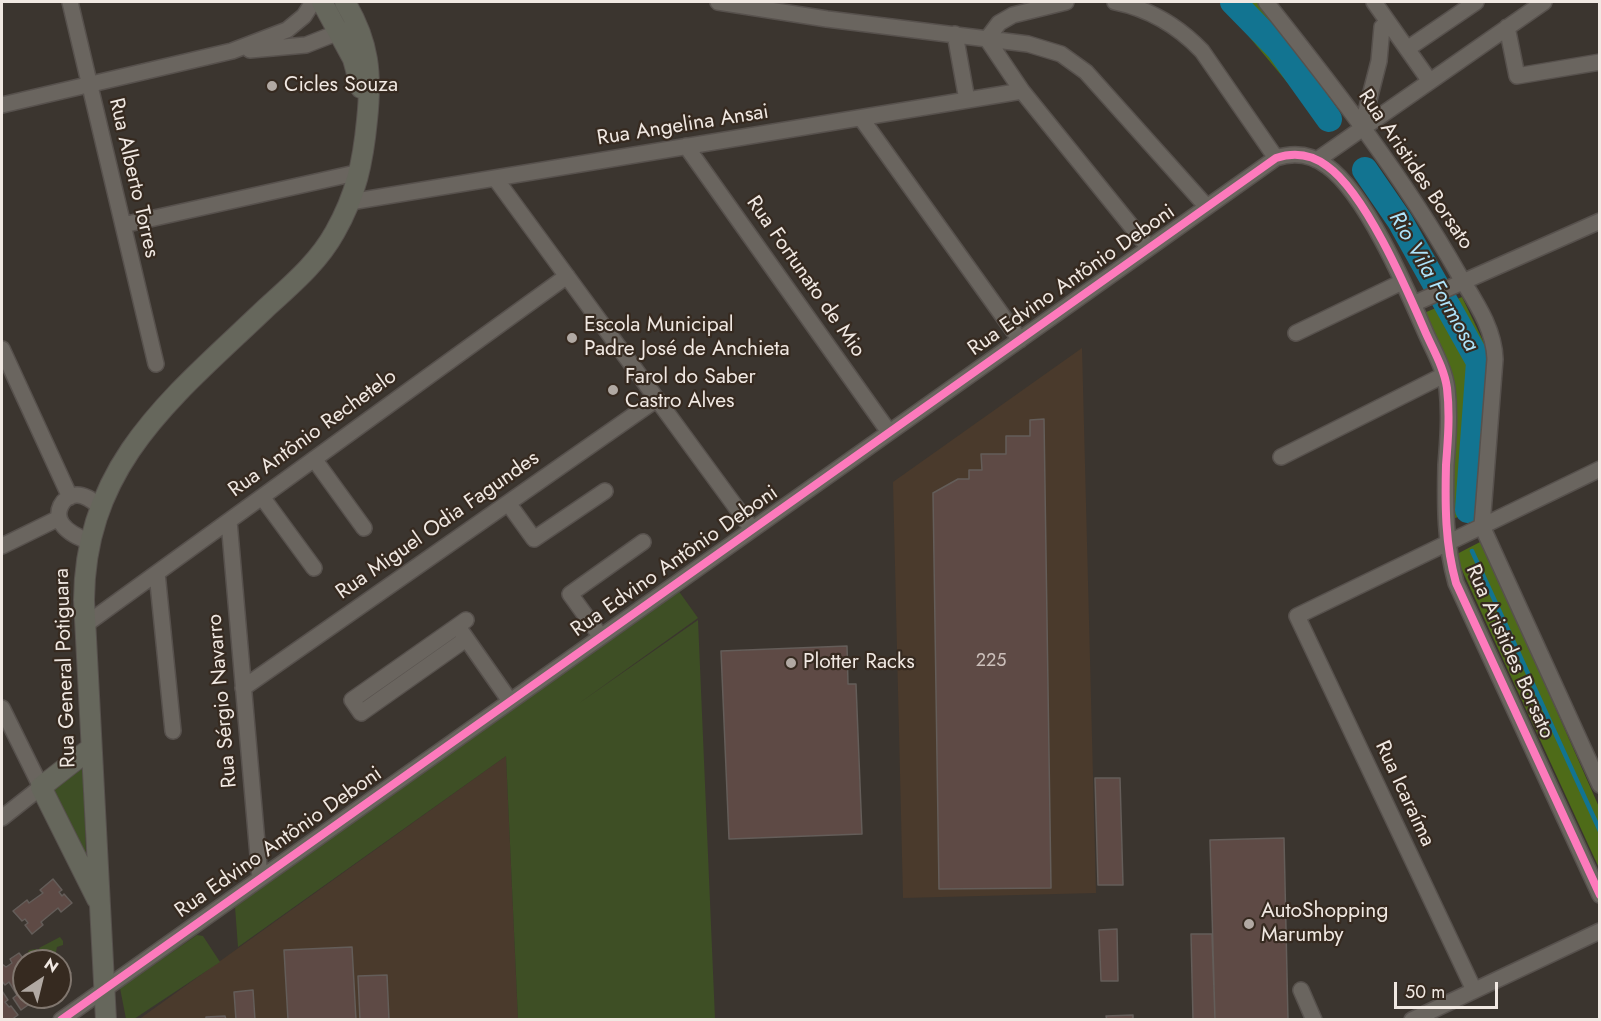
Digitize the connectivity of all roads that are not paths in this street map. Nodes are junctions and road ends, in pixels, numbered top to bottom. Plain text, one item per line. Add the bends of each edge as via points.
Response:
1 (70, 2) edge
2 (313, 2) edge
3 (322, 2) edge
4 (339, 2) edge
5 (345, 2) edge
6 (718, 2) edge
7 (1066, 2) edge
8 (1115, 2) edge
9 (1266, 2) edge
10 (1476, 2) edge
11 (1544, 2) edge
12 (1382, 4) edge
13 (1382, 27) dead end
14 (1507, 27) junction
15 (339, 32) junction
16 (956, 34) junction
17 (987, 39) junction
18 (1407, 49) junction
19 (232, 51) junction
20 (1599, 62) edge
21 (1429, 80) junction
22 (90, 84) junction
23 (1022, 91) junction
24 (967, 100) junction
25 (2, 105) edge
26 (861, 117) junction
27 (367, 123) junction
28 (1362, 128) junction
29 (686, 146) junction
30 (1276, 158) junction
31 (1317, 160) junction
32 (360, 172) junction
33 (495, 178) junction
34 (350, 202) junction
35 (1207, 207) junction
36 (1599, 222) edge
37 (123, 225) junction
38 (1149, 248) junction
39 (567, 276) junction
40 (1402, 282) junction
41 (1460, 283) junction
42 (1413, 304) junction
43 (1296, 333) dead end
44 (1020, 340) junction
45 (2, 349) edge
46 (156, 364) dead end
47 (1444, 375) junction
48 (657, 399) junction
49 (889, 432) junction
50 (1281, 456) dead end
51 (314, 459) junction
52 (1599, 469) edge
53 (605, 491) dead end
54 (262, 496) junction
55 (70, 497) junction
56 (508, 503) junction
57 (101, 507) junction
58 (59, 518) junction
59 (229, 521) junction
60 (1482, 526) junction
61 (364, 528) dead end
62 (752, 529) junction
63 (90, 542) junction
64 (643, 542) dead end
65 (1447, 543) junction
66 (2, 546) edge
67 (314, 568) dead end
68 (157, 573) junction
69 (84, 625) junction
70 (601, 637) junction
71 (466, 639) junction
72 (243, 688) junction
73 (510, 701) junction
74 (2, 708) edge
75 (173, 731) dead end
76 (91, 748) junction
77 (1594, 755) edge
78 (1599, 784) edge
79 (40, 787) junction
80 (2, 818) edge
81 (260, 878) junction
82 (1599, 896) edge
83 (100, 905) junction
84 (1599, 931) edge
85 (105, 988) junction
86 (1300, 990) dead end
87 (1474, 990) junction
88 (61, 1020) edge
89 (106, 1020) edge
90 (1314, 1020) edge
91 (1412, 1020) edge

1 - 22 street, Rua Alberto Torres
2 - 19 street via 287,30
3 - 15 main road, Rua General Potiguara
4 - 15 main road
5 - 27 main road, Rua General Potiguara via 360,29 369,62
6 - 16 street
7 - 17 street via 1012,15 999,23
8 - 30 street via 1156,15 1192,40
9 - 28 street, Rua Aristides Borsato
10 - 18 street
11 - 14 street
12 - 18 street
13 - 28 street via 1379,61
14 - 20 street via 1517,76
14 - 21 street
15 - 19 street via 306,45
15 - 27 main road, Rua General Potiguara via 357,70
16 - 17 street
16 - 24 street
17 - 23 street
17 - 35 street via 1044,48 1074,62
18 - 21 street
19 - 22 street
21 - 28 street
22 - 25 street
22 - 37 street, Rua Alberto Torres
23 - 24 street, Rua Angelina Ansai
23 - 38 street
24 - 26 street, Rua Angelina Ansai
26 - 29 street, Rua Angelina Ansai
26 - 44 street
27 - 32 main road, Rua General Potiguara
28 - 31 street
28 - 41 street, Rua Aristides Borsato via 1425,216
29 - 33 street, Rua Angelina Ansai
29 - 49 street, Rua Fortunato de Mio
30 - 31 street via 1295,154
30 - 35 street, Rua Edvino Antônio Deboni
31 - 40 street, Rua Aristides Borsato via 1339,177 1359,203
32 - 34 main road, Rua General Potiguara
32 - 37 street
33 - 34 street, Rua Angelina Ansai
33 - 39 street
34 - 57 main road, Rua General Potiguara via 334,234 310,266 154,417 119,467
35 - 38 street, Rua Edvino Antônio Deboni
36 - 41 street
37 - 46 street, Rua Alberto Torres
38 - 44 street, Rua Edvino Antônio Deboni
39 - 48 street
39 - 51 street, Rua Antônio Rechetelo
40 - 42 street, Rua Aristides Borsato
40 - 43 street
41 - 42 street
41 - 60 street, Rua Aristides Borsato via 1489,327 1495,348
42 - 47 street, Rua Aristides Borsato
44 - 49 street, Rua Edvino Antônio Deboni
45 - 55 street
47 - 50 street
47 - 65 street, Rua Aristides Borsato via 1448,414
48 - 56 street, Rua Miguel Odia Fagundes
48 - 62 street
49 - 62 street, Rua Edvino Antônio Deboni
51 - 54 street, Rua Antônio Rechetelo
51 - 61 street
52 - 60 street
53 - 56 street via 534,539
54 - 59 street, Rua Antônio Rechetelo
54 - 67 street
55 - 57 street via 84,496
55 - 58 street via 61,505
56 - 72 street, Rua Miguel Odia Fagundes
57 - 63 main road, Rua General Potiguara
58 - 63 street via 67,529
58 - 66 street
59 - 68 street, Rua Antônio Rechetelo
59 - 72 street, Rua Sérgio Navarro
60 - 65 street
60 - 77 street, Rua Aristides Borsato
62 - 70 street, Rua Edvino Antônio Deboni
63 - 69 main road, Rua General Potiguara via 84,583
64 - 70 street via 570,594
65 - 82 street, Rua Aristides Borsato via 1464,605
65 - 87 street, Rua Icaraíma via 1297,616
68 - 69 street, Rua Antônio Rechetelo
68 - 75 street
69 - 76 main road, Rua General Potiguara
70 - 73 street, Rua Edvino Antônio Deboni
71 - 71 street via 361,713 352,700 461,623
71 - 73 street
72 - 81 street, Rua Sérgio Navarro
73 - 81 street, Rua Edvino Antônio Deboni
74 - 79 street
76 - 79 main road
76 - 83 main road, Rua General Potiguara
77 - 78 street, Rua Aristides Borsato
79 - 80 street
79 - 83 main road
81 - 85 street, Rua Edvino Antônio Deboni
83 - 85 main road, Rua General Potiguara
84 - 87 street
85 - 88 street, Rua Edvino Antônio Deboni
85 - 89 main road, Rua General Potiguara
86 - 90 street
87 - 91 street

